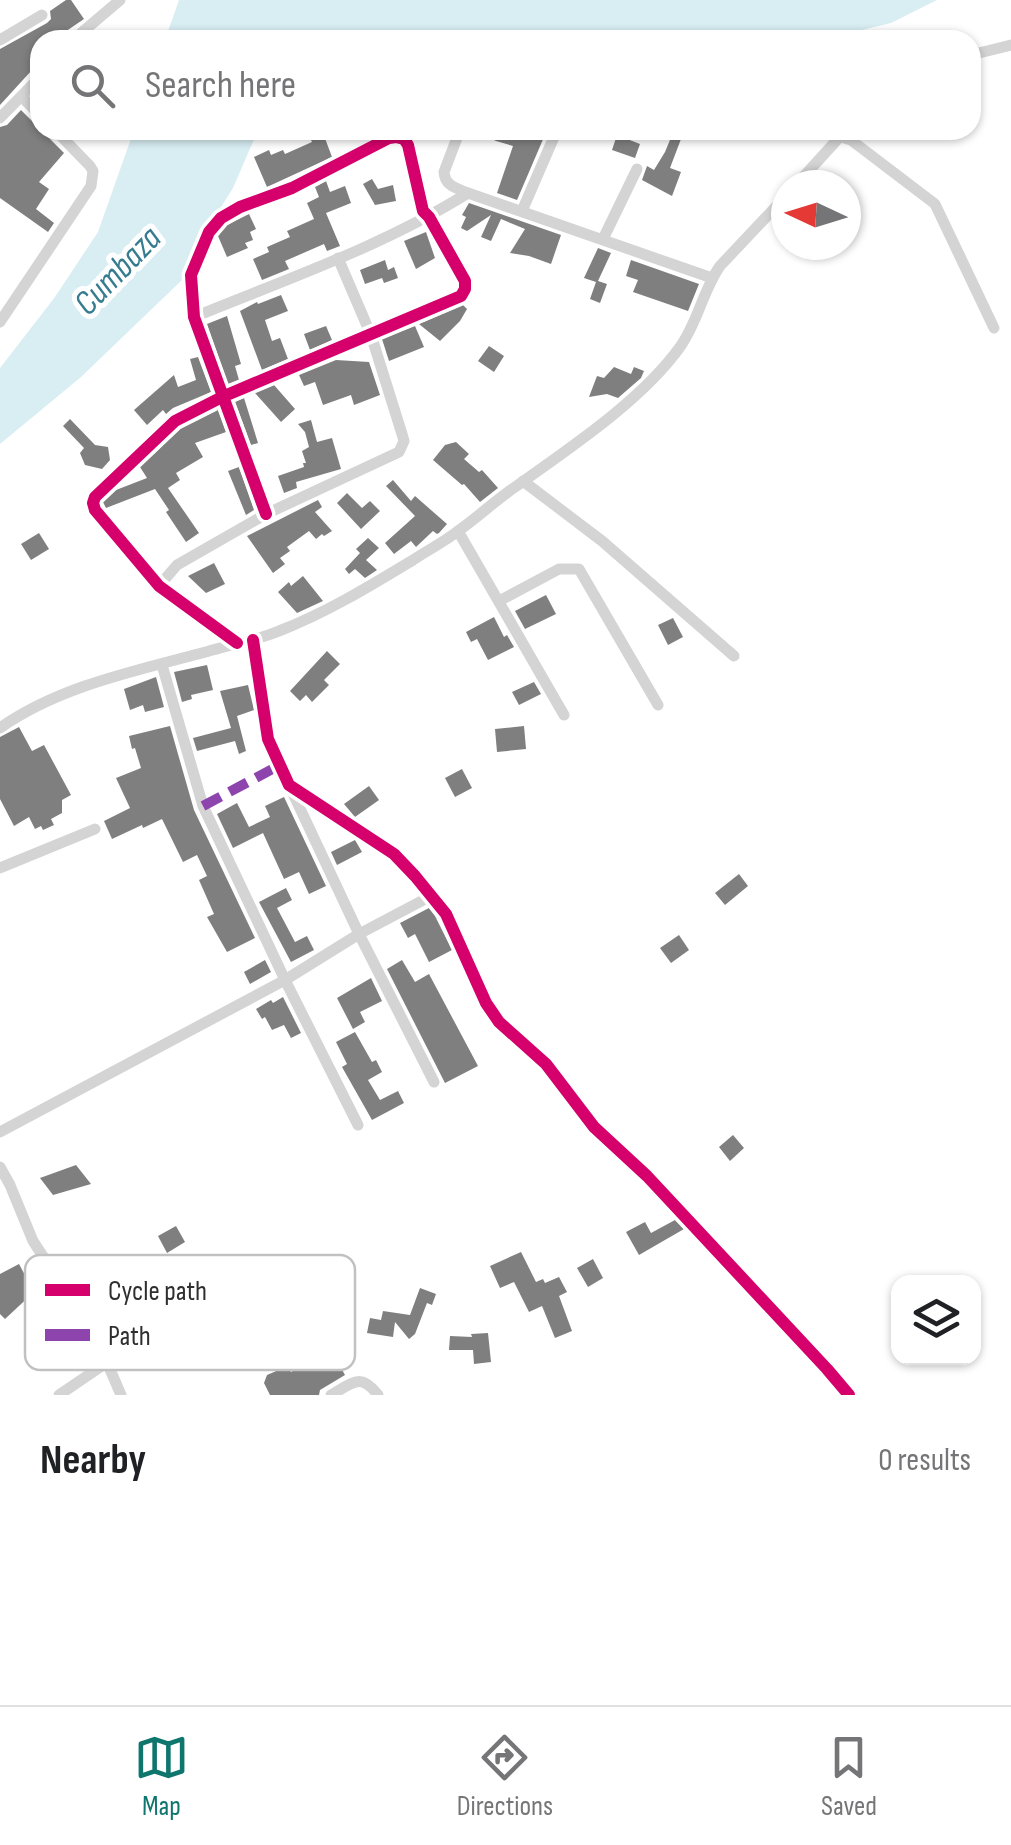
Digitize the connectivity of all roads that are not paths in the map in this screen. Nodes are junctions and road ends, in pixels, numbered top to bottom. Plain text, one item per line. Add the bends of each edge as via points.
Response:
1 (120, 0) edge
2 (42, 14) dead end
3 (86, 30) edge
4 (0, 40) edge
5 (1011, 45) edge
6 (981, 52) edge
7 (30, 89) edge
8 (22, 97) junction
9 (30, 105) edge
10 (0, 118) edge
11 (65, 140) edge
12 (386, 140) edge
13 (405, 140) edge
14 (456, 140) edge
15 (553, 140) edge
16 (838, 140) edge
17 (852, 140) edge
18 (637, 168) dead end
19 (810, 170) edge
20 (468, 193) junction
21 (522, 211) junction
22 (771, 213) edge
23 (430, 217) junction
24 (604, 239) junction
25 (338, 258) junction
26 (712, 278) junction
27 (194, 317) junction
28 (0, 322) edge
29 (994, 328) dead end
30 (371, 335) junction
31 (222, 397) junction
32 (523, 481) junction
33 (266, 514) junction
34 (458, 531) junction
35 (159, 586) junction
36 (499, 602) junction
37 (253, 640) junction
38 (237, 644) junction
39 (734, 656) dead end
40 (162, 665) junction
41 (658, 706) dead end
42 (564, 716) dead end
43 (0, 728) edge
44 (289, 785) junction
45 (95, 829) dead end
46 (0, 868) edge
47 (431, 896) junction
48 (359, 934) junction
49 (285, 980) junction
50 (434, 1082) dead end
51 (358, 1125) dead end
52 (0, 1132) edge
53 (0, 1167) edge
54 (41, 1255) edge
55 (95, 1370) edge
56 (109, 1370) edge
57 (60, 1395) edge
58 (120, 1395) edge
59 (331, 1395) edge
60 (378, 1395) edge
61 (849, 1395) edge

1 - 3 street
2 - 4 street
5 - 6 street
7 - 8 street
8 - 9 street
8 - 10 street
11 - 28 street via 90,166 90,186
12 - 27 street via 221,218 191,275
13 - 23 street via 420,204
14 - 20 street via 444,179
15 - 21 street
16 - 19 street
17 - 29 street via 935,204
18 - 24 street
20 - 21 street
20 - 23 street
21 - 24 street
22 - 26 street
23 - 25 street
23 - 30 street via 465,289
24 - 26 street
25 - 27 street
25 - 30 street
26 - 32 street via 680,347 646,384
27 - 31 street
30 - 31 street
30 - 33 street via 404,441 399,452
31 - 33 street
31 - 35 street via 175,420 95,497 94,510
32 - 34 street
32 - 39 street
33 - 35 street via 177,566
34 - 36 street
34 - 37 street via 337,604
35 - 38 street
36 - 41 street via 559,568 578,569
36 - 42 street
37 - 38 street
37 - 44 street via 268,739
38 - 40 street
40 - 43 street via 52,698
40 - 49 street via 203,806
44 - 47 street via 394,854
44 - 48 street
45 - 46 street
47 - 48 street
47 - 61 street via 500,1022
48 - 49 street
48 - 50 street
49 - 51 street
49 - 52 street
53 - 54 street
55 - 57 street
56 - 58 street
59 - 60 street via 363,1381

